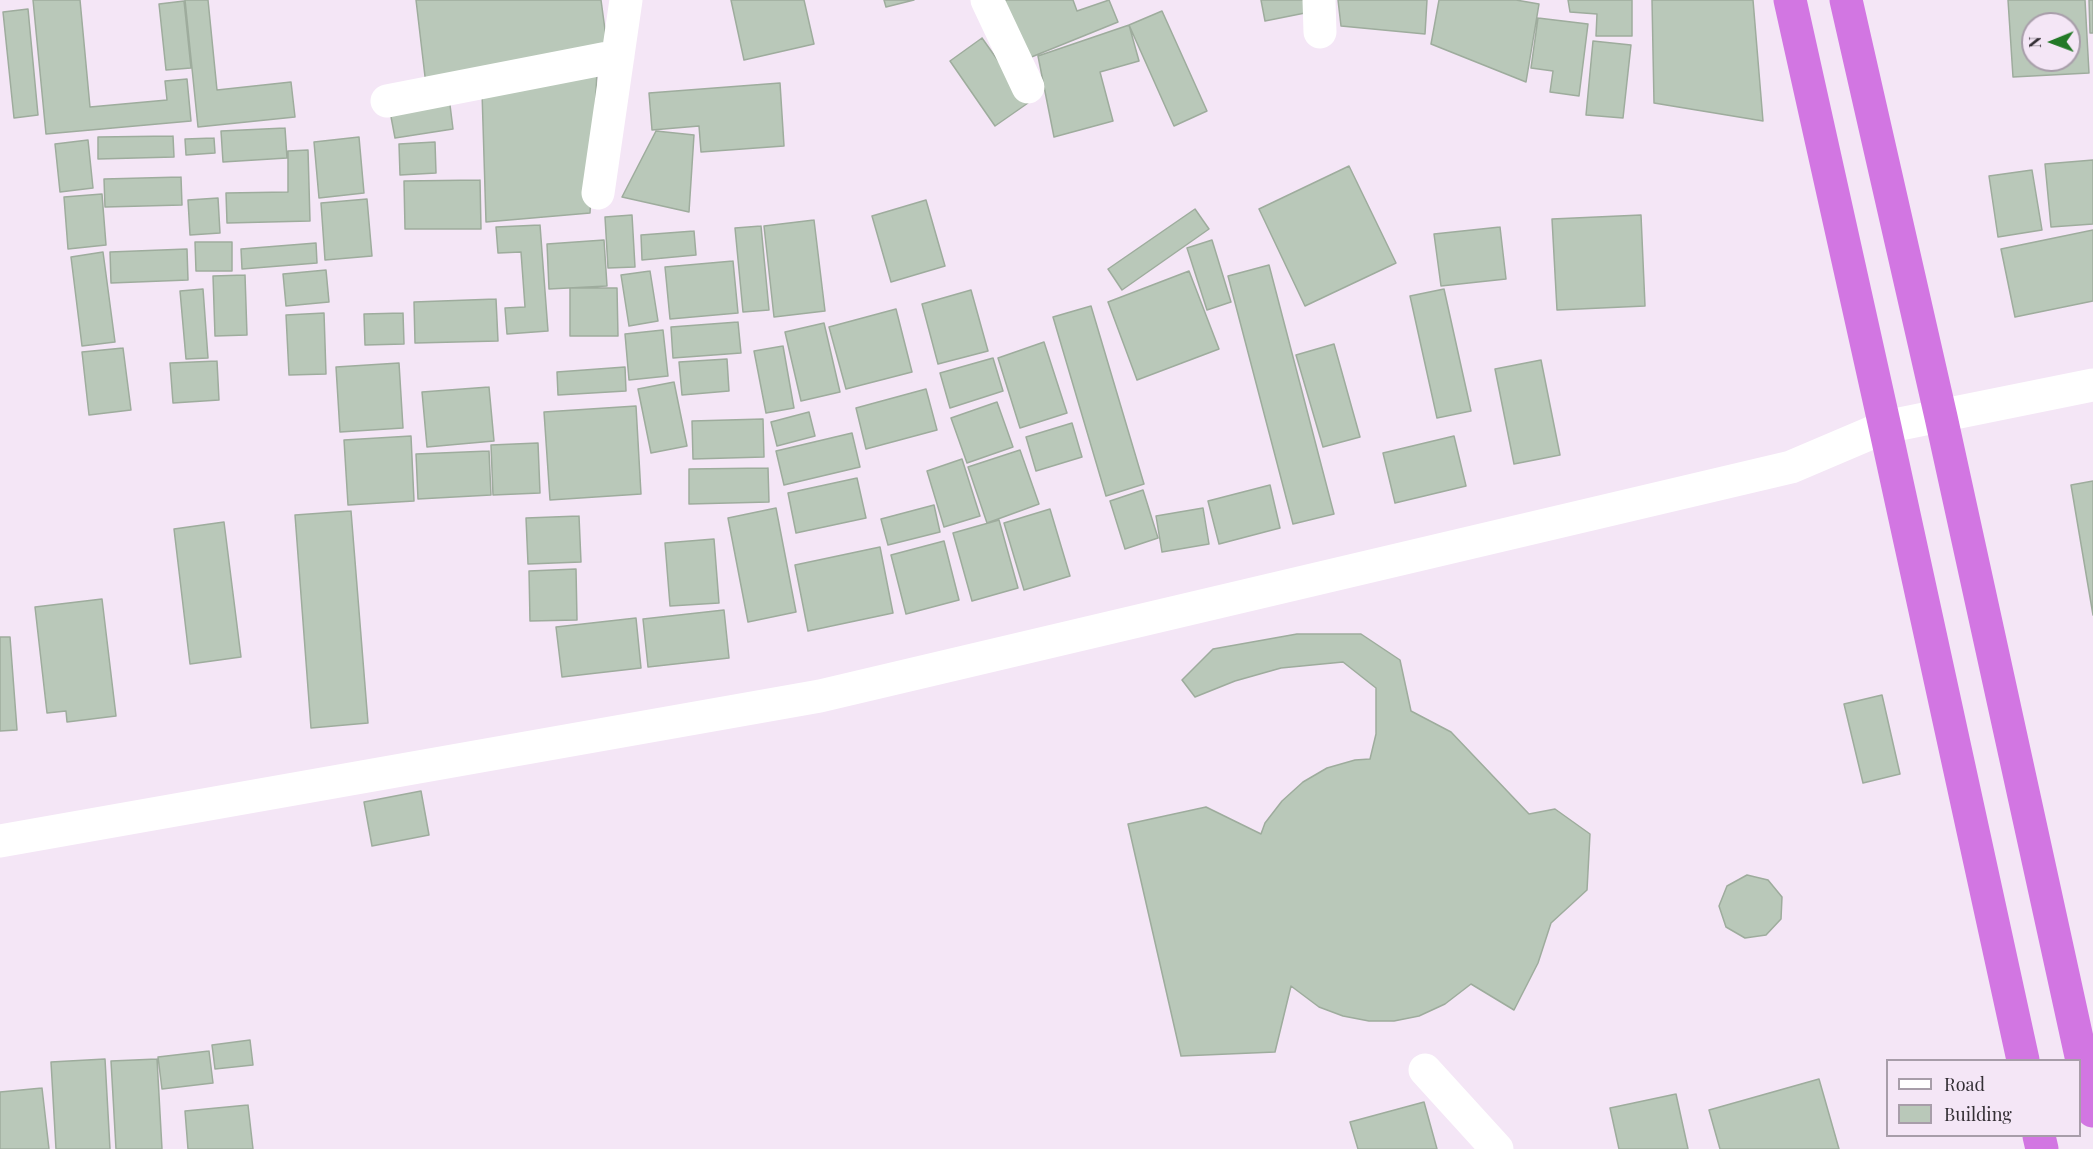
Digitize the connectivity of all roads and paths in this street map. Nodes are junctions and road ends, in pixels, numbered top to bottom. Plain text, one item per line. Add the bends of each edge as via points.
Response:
1 (627, 0) edge
2 (987, 0) edge
3 (1319, 0) edge
4 (1790, 0) edge
5 (1846, 0) edge
6 (1320, 32) dead end
7 (618, 56) junction
8 (1028, 87) dead end
9 (387, 101) dead end
10 (598, 193) dead end
11 (2093, 385) edge
12 (1941, 417) junction
13 (1886, 427) junction
14 (0, 842) edge
15 (2022, 1059) edge
16 (1425, 1070) dead end
17 (2093, 1111) edge
18 (1497, 1149) edge

1 - 7 street
2 - 8 street
3 - 6 street
4 - 13 highway
5 - 12 highway
7 - 9 street
7 - 10 street
11 - 12 street
12 - 13 street
12 - 17 highway
13 - 14 street via 1791,467 820,696
13 - 15 highway
16 - 18 street

